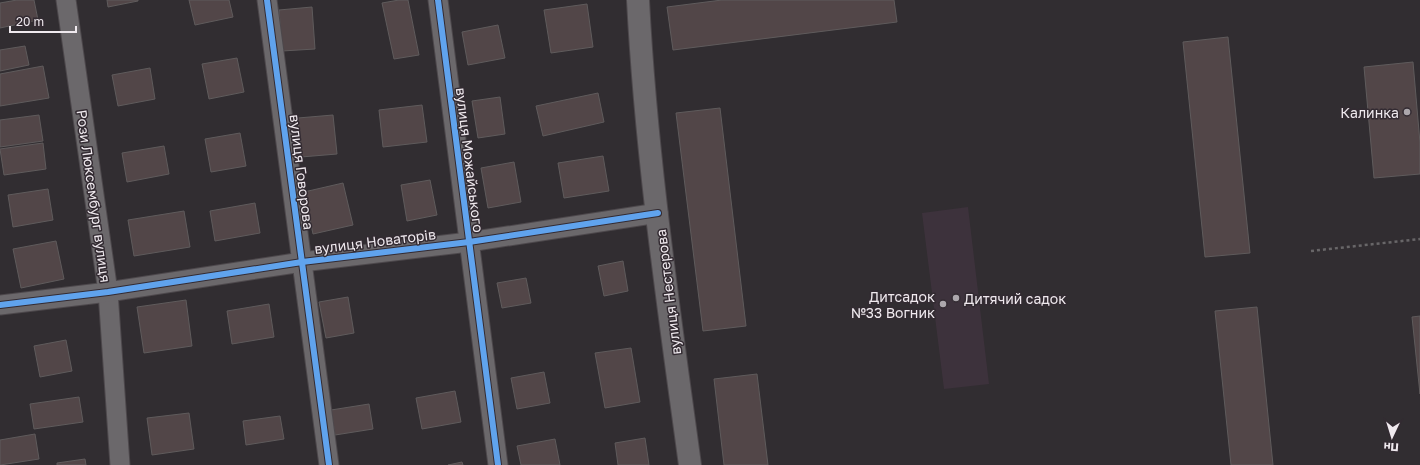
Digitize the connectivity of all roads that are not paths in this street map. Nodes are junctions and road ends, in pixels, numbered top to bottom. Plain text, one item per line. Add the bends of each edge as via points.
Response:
1 (66, 0) edge
2 (267, 0) edge
3 (438, 0) edge
4 (638, 0) edge
5 (658, 213) junction
6 (469, 242) junction
7 (302, 262) junction
8 (108, 292) junction
9 (0, 305) edge
10 (120, 465) edge
11 (330, 465) edge
12 (498, 465) edge
13 (690, 465) edge

1 - 8 street, Рози Люксембург вулиця
2 - 7 street, вулиця Говорова
3 - 6 street, вулиця Можайського
4 - 5 street, вулиця Нестерова via 642,75
5 - 6 street, вулиця Новаторів
5 - 13 street, вулиця Нестерова
6 - 7 street, вулиця Новаторів
6 - 12 street, вулиця Можайського
7 - 8 street, вулиця Новаторів
7 - 11 street, вулиця Говорова
8 - 9 street, вулиця Новаторів
8 - 10 street, Рози Люксембург вулиця

